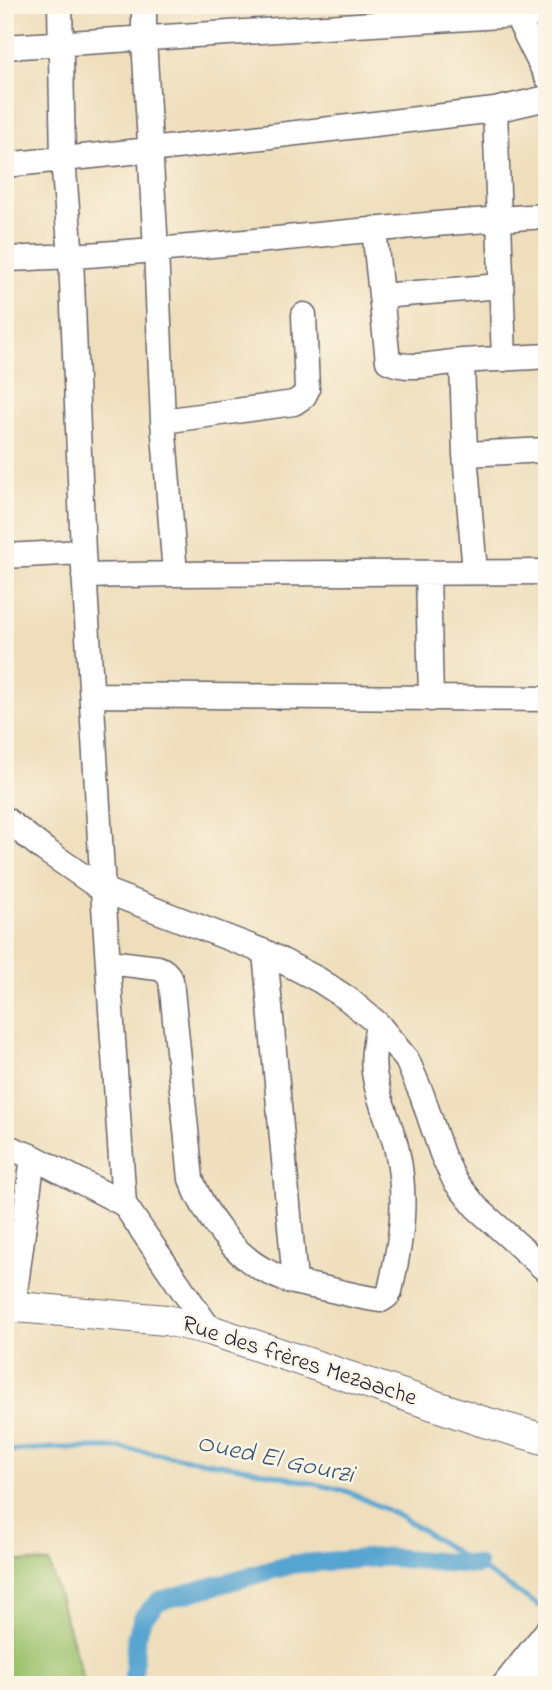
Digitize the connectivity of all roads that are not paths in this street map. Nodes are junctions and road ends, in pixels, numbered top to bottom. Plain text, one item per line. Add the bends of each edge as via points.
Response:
1 (60, 5) edge
2 (144, 5) edge
3 (514, 10) edge
4 (547, 14) edge
5 (144, 39) junction
6 (60, 44) junction
7 (5, 47) edge
8 (547, 77) edge
9 (547, 98) edge
10 (495, 110) junction
11 (150, 150) junction
12 (63, 159) junction
13 (5, 165) edge
14 (547, 216) edge
15 (498, 219) junction
16 (374, 229) junction
17 (156, 250) junction
18 (71, 257) junction
19 (5, 259) edge
20 (501, 286) junction
21 (381, 296) junction
22 (304, 315) dead end
23 (547, 356) edge
24 (504, 359) junction
25 (462, 361) junction
26 (163, 421) junction
27 (547, 450) edge
28 (465, 454) junction
29 (5, 556) edge
30 (84, 564) junction
31 (475, 572) junction
32 (547, 572) edge
33 (428, 573) junction
34 (175, 574) junction
35 (92, 695) junction
36 (431, 699) junction
37 (547, 699) edge
38 (5, 819) edge
39 (103, 890) junction
40 (265, 952) junction
41 (109, 962) junction
42 (378, 1024) junction
43 (5, 1146) edge
44 (33, 1157) junction
45 (124, 1204) junction
46 (547, 1271) edge
47 (295, 1281) junction
48 (9, 1306) edge
49 (211, 1330) junction
50 (547, 1440) edge
51 (547, 1632) edge
52 (532, 1673) edge
53 (504, 1685) edge

1 - 6 street
2 - 5 street
3 - 4 street
3 - 5 street
3 - 8 street
5 - 6 street
5 - 11 street
6 - 7 street
6 - 12 street
9 - 10 street
10 - 11 street
10 - 15 street
11 - 12 street
11 - 17 street
12 - 13 street
12 - 18 street
14 - 15 street
15 - 16 street
15 - 20 street
16 - 17 street
16 - 21 street
17 - 18 street
17 - 26 street
18 - 19 street
18 - 30 street
20 - 21 street
20 - 24 street
21 - 25 street via 388,361 414,366
22 - 26 street via 307,390 299,400
23 - 24 street
24 - 25 street
25 - 28 street
26 - 34 street
27 - 28 street
28 - 31 street
29 - 30 street
30 - 34 street
30 - 35 street
31 - 32 street
31 - 33 street
33 - 34 street
33 - 36 street
35 - 36 street
35 - 39 street
36 - 37 street
38 - 39 street
39 - 40 street
39 - 41 street
40 - 42 street via 319,980
40 - 47 street
41 - 45 street
41 - 47 street via 158,968 169,974 196,1192 245,1259 272,1275
42 - 46 street via 407,1060 455,1181 476,1207
42 - 47 street via 374,1076 397,1152 404,1194 401,1241 390,1291 380,1300
43 - 44 street
44 - 45 street
44 - 48 street
45 - 49 street
48 - 49 main road, Rue des frères Mezaache via 166,1320
49 - 50 main road, Rue des frères Mezaache
51 - 52 street
52 - 53 street

